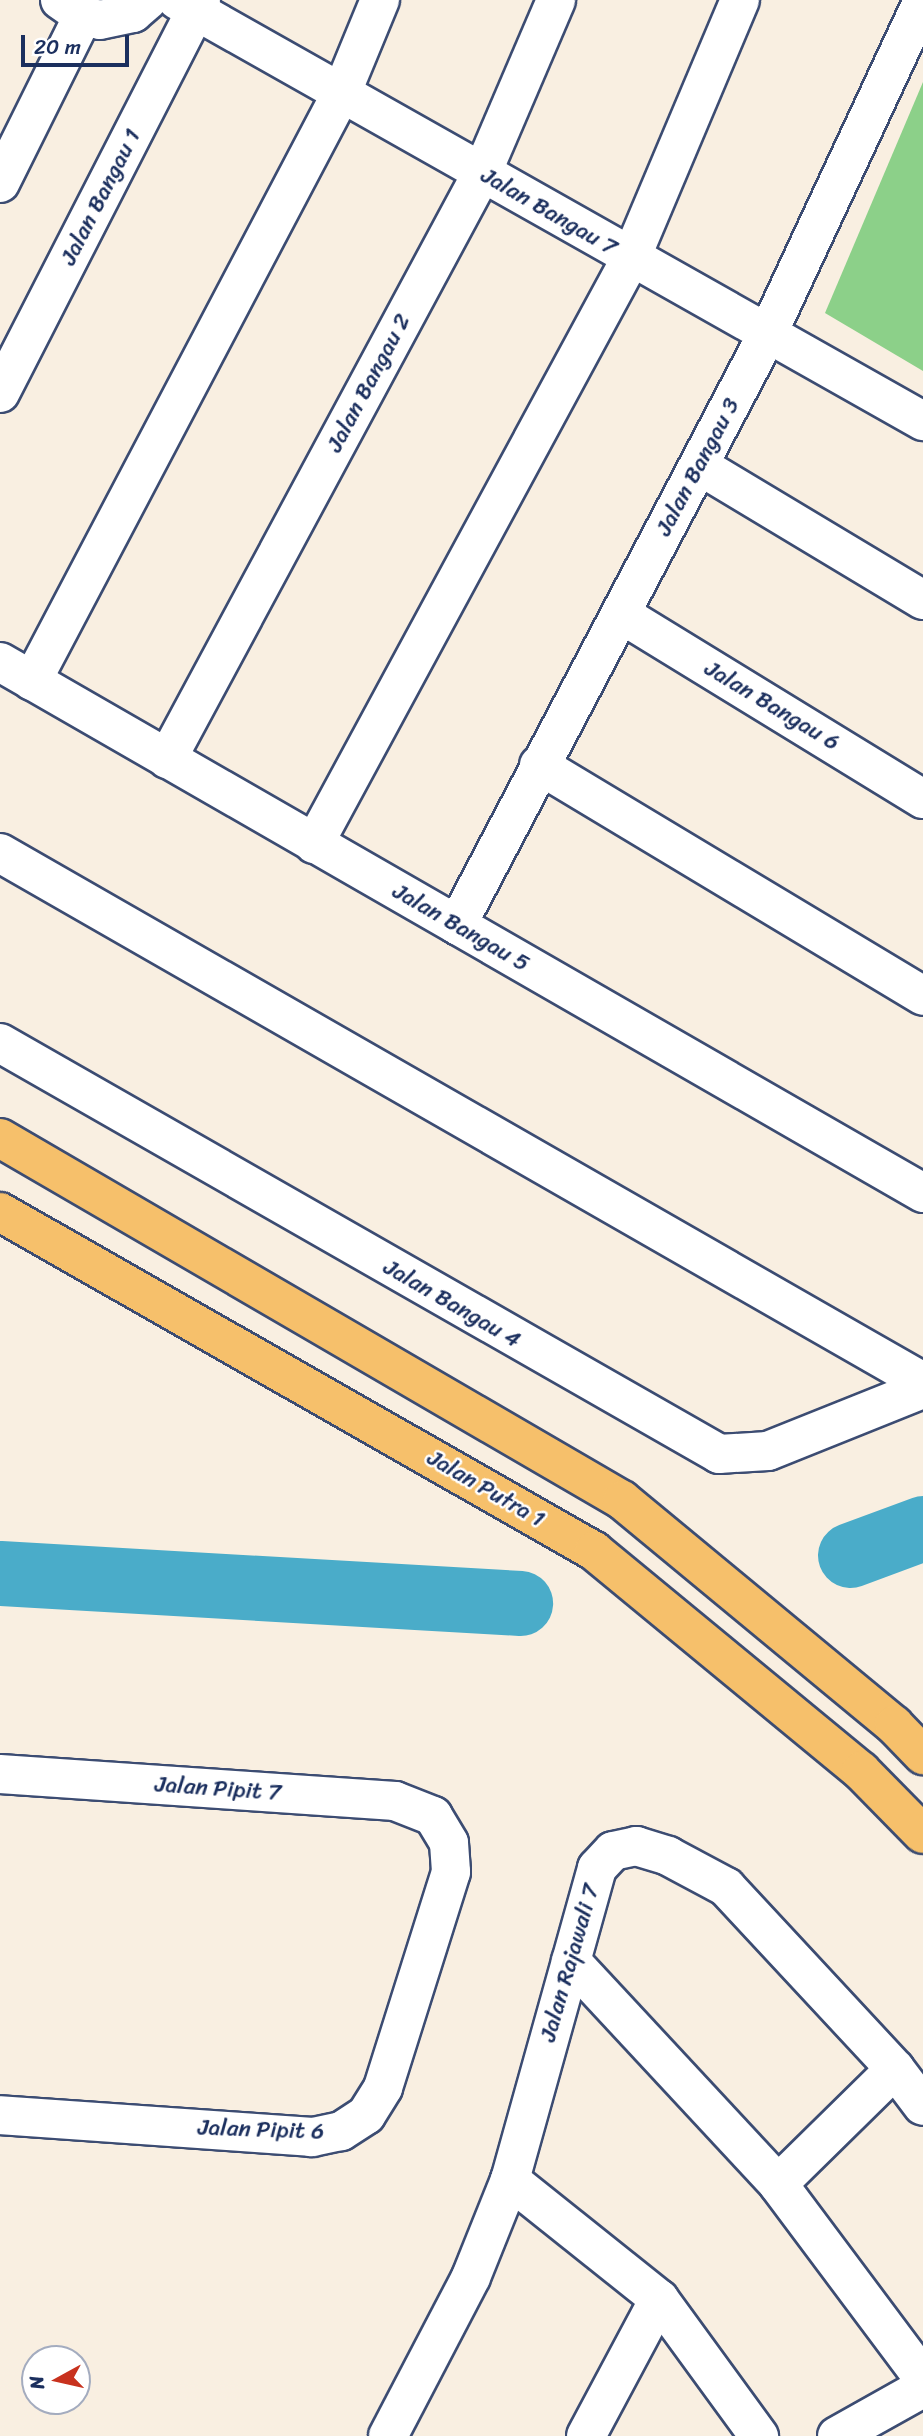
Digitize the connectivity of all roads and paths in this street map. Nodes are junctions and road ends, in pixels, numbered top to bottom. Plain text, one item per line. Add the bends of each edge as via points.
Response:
1 (148, 0) edge
2 (380, 0) edge
3 (556, 0) edge
4 (740, 0) edge
5 (923, 0) edge
6 (191, 4) edge
7 (72, 8) edge
8 (342, 92) junction
9 (482, 173) junction
10 (0, 183) edge
11 (631, 258) junction
12 (768, 333) junction
13 (0, 393) edge
14 (923, 421) edge
15 (700, 466) junction
16 (923, 600) edge
17 (621, 614) junction
18 (16, 671) edge
19 (167, 759) junction
20 (539, 765) junction
21 (923, 799) edge
22 (314, 844) junction
23 (0, 853) edge
24 (457, 925) junction
25 (923, 996) edge
26 (0, 1043) edge
27 (0, 1138) edge
28 (923, 1194) edge
29 (0, 1212) edge
30 (923, 1382) edge
31 (923, 1389) edge
32 (923, 1755) edge
33 (0, 1774) edge
34 (433, 1816) joint
35 (923, 1834) edge
36 (571, 1961) junction
37 (895, 2069) junction
38 (923, 2106) edge
39 (0, 2115) edge
40 (510, 2180) junction
41 (778, 2184) junction
42 (659, 2299) junction
43 (923, 2378) edge
44 (923, 2388) edge
45 (388, 2436) edge
46 (586, 2436) edge
47 (759, 2436) edge
48 (837, 2436) edge

1 - 7 street via 117,19
2 - 8 street
3 - 9 street, Jalan Bangau 2
4 - 11 street
5 - 12 street, Jalan Bangau 3
6 - 8 street, Jalan Bangau 7
6 - 13 street, Jalan Bangau 1
7 - 10 street
8 - 9 street, Jalan Bangau 7
8 - 18 street
9 - 11 street, Jalan Bangau 7
9 - 19 street, Jalan Bangau 2
11 - 12 street, Jalan Bangau 7
11 - 22 street
12 - 14 street, Jalan Bangau 7
12 - 15 street, Jalan Bangau 3
15 - 16 street
15 - 17 street, Jalan Bangau 3
17 - 20 street, Jalan Bangau 3
17 - 21 street, Jalan Bangau 6
18 - 19 street, Jalan Bangau 5
19 - 22 street, Jalan Bangau 5
20 - 24 street, Jalan Bangau 3
20 - 25 street
22 - 24 street, Jalan Bangau 5
23 - 30 street
24 - 28 street, Jalan Bangau 5
26 - 31 street, Jalan Bangau 4 via 719,1454 768,1451
27 - 32 main road via 622,1500 894,1725
29 - 35 main road, Jalan Putra 1 via 594,1551 861,1771
33 - 34 street, Jalan Pipit 7 via 395,1801
34 - 39 street, Jalan Pipit 6 via 449,1843 451,1872 383,2088 366,2115 341,2132 312,2137
36 - 37 street, Jalan Rajawali 7 via 597,1868 613,1851 636,1846 668,1856 726,1887
36 - 40 street, Jalan Rajawali 7
36 - 41 street
37 - 38 street, Jalan Rajawali 7
37 - 41 street
40 - 42 street
40 - 45 street, Jalan Rajawali 7 via 471,2277
41 - 43 street
42 - 46 street
42 - 47 street
44 - 48 street

